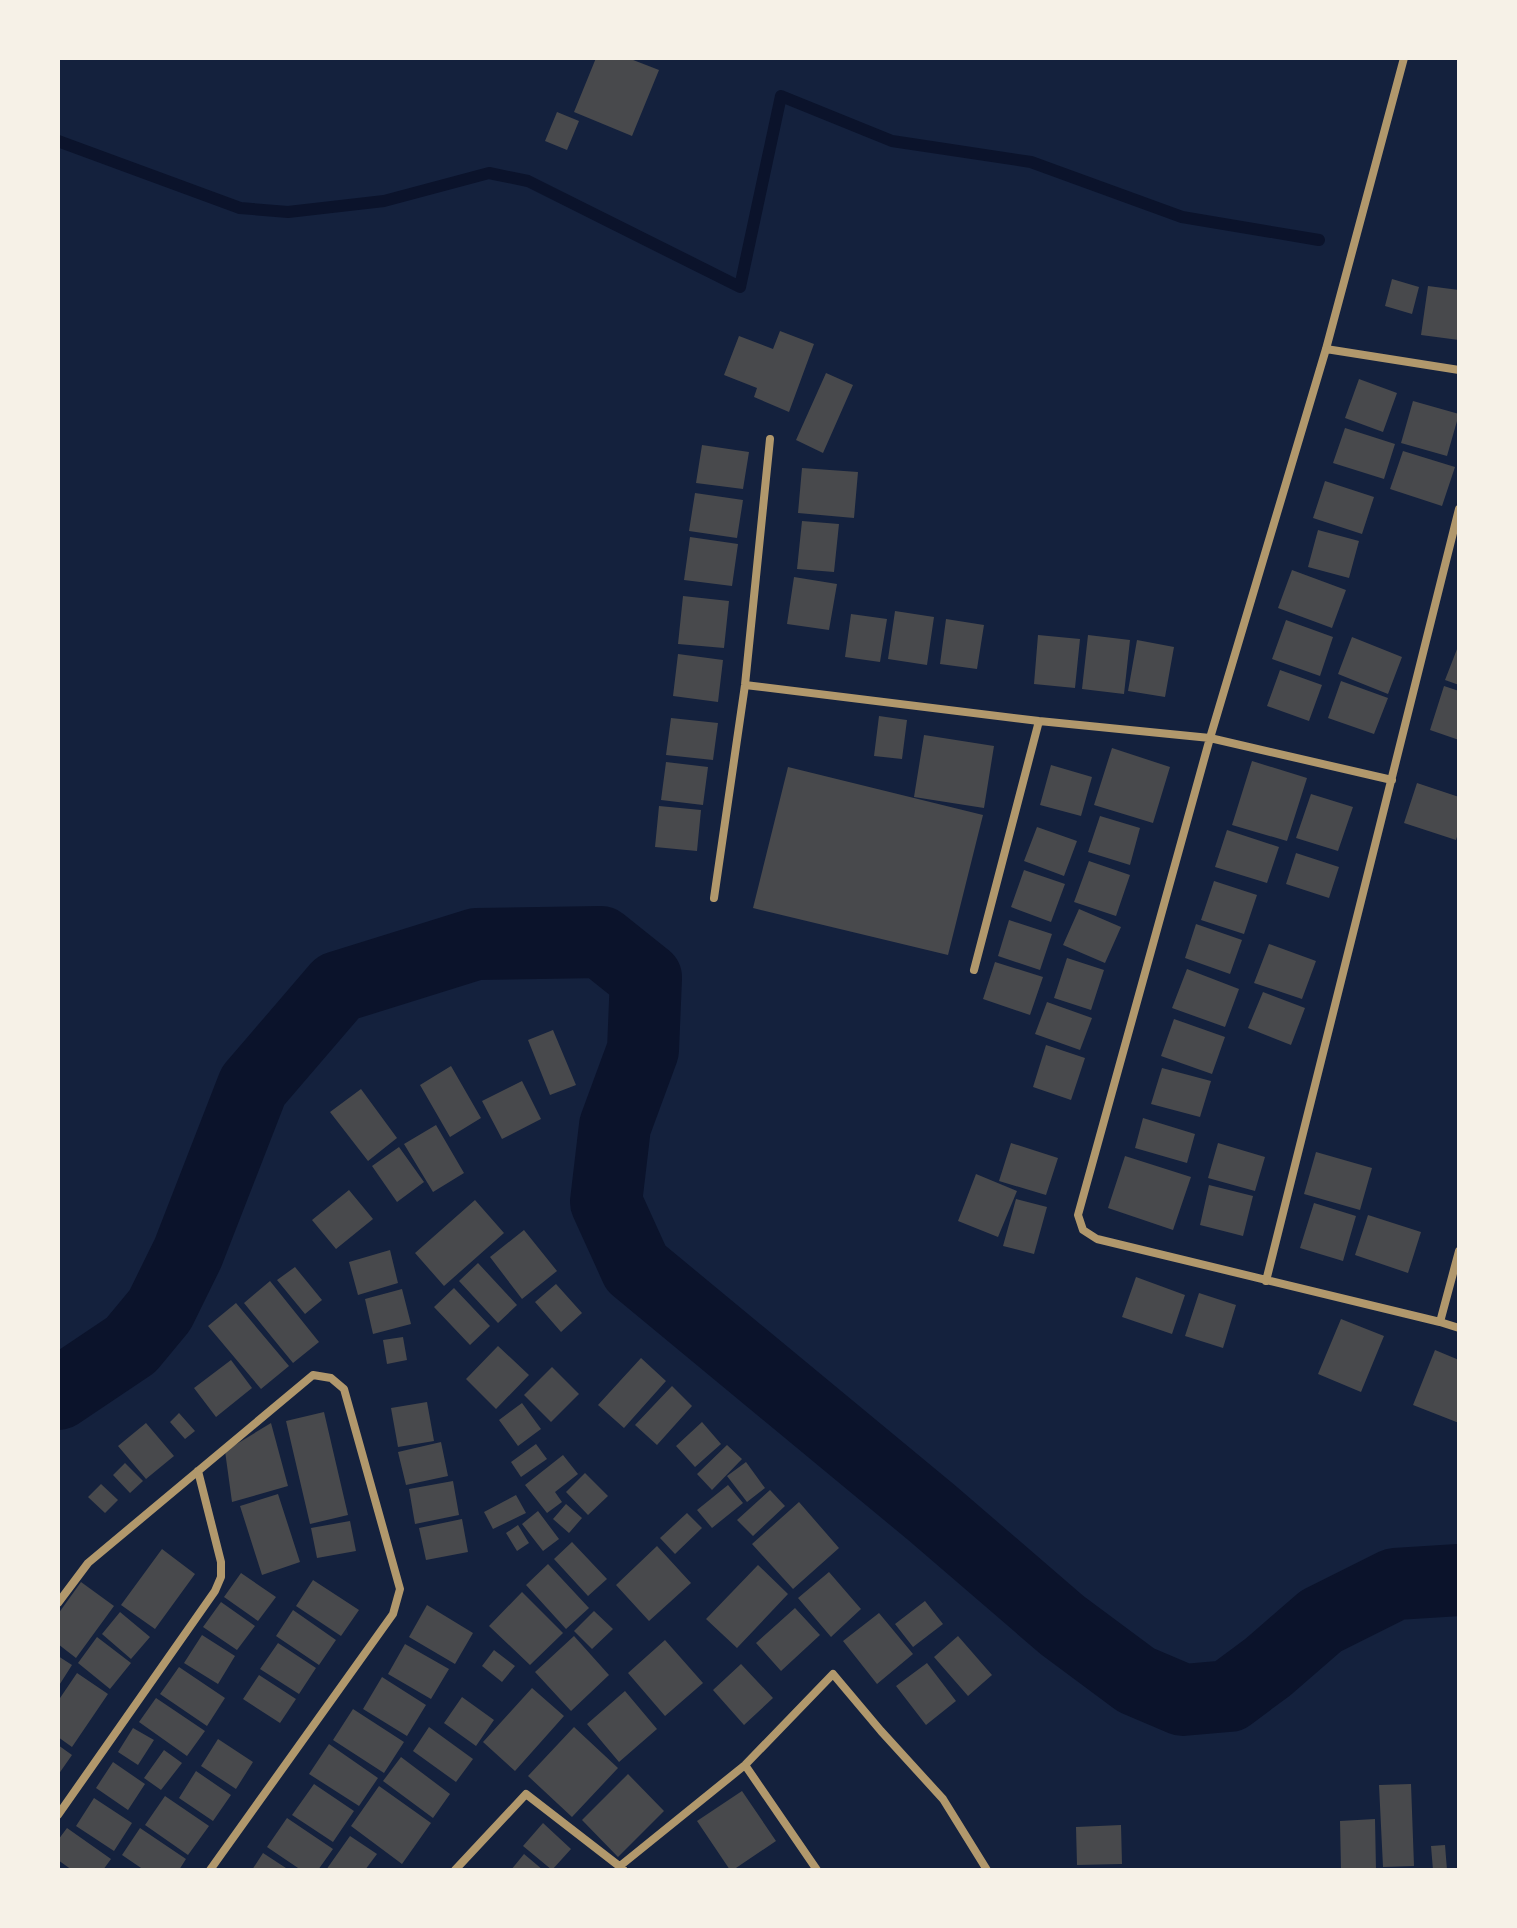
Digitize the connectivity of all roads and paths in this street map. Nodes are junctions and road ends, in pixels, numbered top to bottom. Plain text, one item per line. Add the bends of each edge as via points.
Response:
1 (1404, 58) edge
2 (1326, 349) junction
3 (1459, 370) edge
4 (770, 439) dead end
5 (1459, 509) edge
6 (745, 685) junction
7 (1039, 721) junction
8 (1210, 738) junction
9 (1392, 780) junction
10 (714, 898) dead end
11 (974, 970) dead end
12 (1459, 1251) edge
13 (1266, 1281) junction
14 (1440, 1322) junction
15 (1459, 1328) edge
16 (198, 1471) junction
17 (58, 1603) edge
18 (745, 1765) junction
19 (58, 1815) edge
20 (622, 1868) edge
21 (210, 1870) edge
22 (455, 1870) edge
23 (817, 1870) edge
24 (987, 1870) edge

1 - 2 street
2 - 3 street
2 - 8 street
4 - 6 street
5 - 9 street
6 - 7 street
6 - 10 street
7 - 8 street
7 - 11 street
8 - 9 street
8 - 13 street via 1078,1215 1083,1230 1097,1239
9 - 13 street
12 - 14 street
13 - 14 street
14 - 15 street
16 - 17 street via 88,1563
16 - 19 street via 221,1577
16 - 21 street via 313,1375 331,1378 344,1389 400,1589 393,1614 379,1635
18 - 20 street
18 - 23 street
18 - 24 street via 833,1674 943,1799
20 - 22 street via 526,1794

